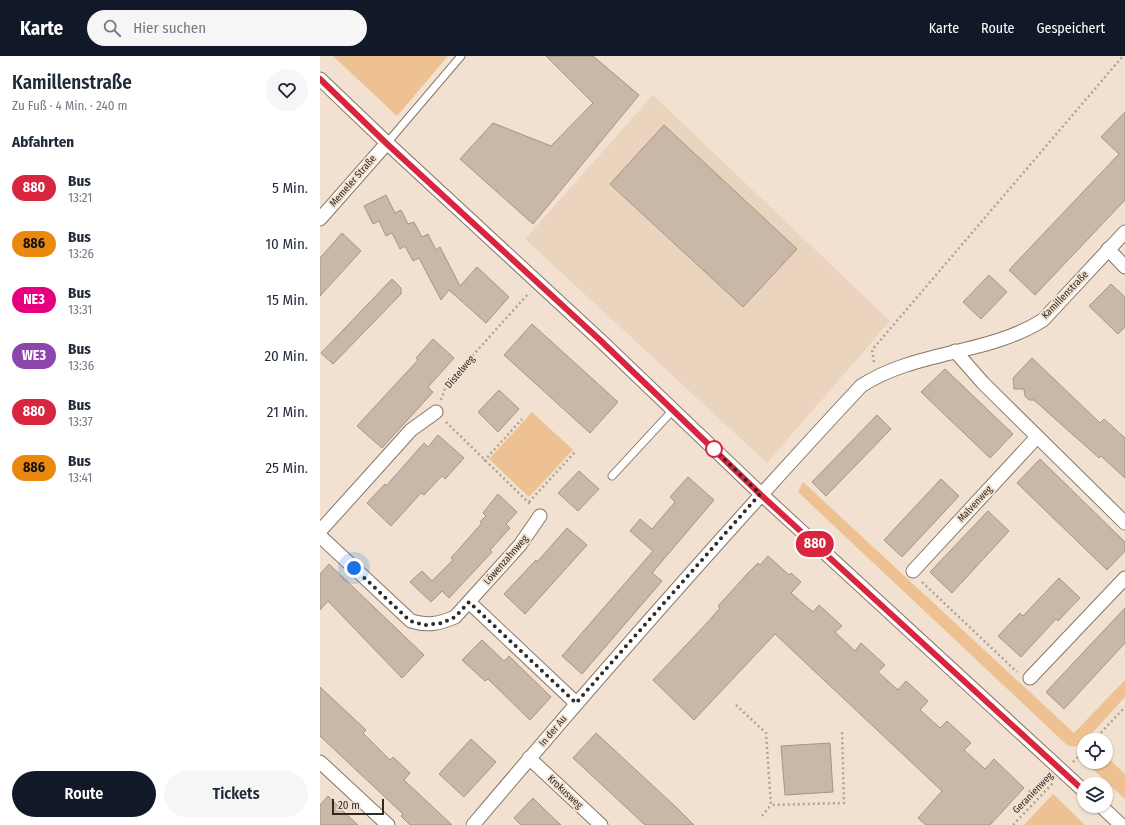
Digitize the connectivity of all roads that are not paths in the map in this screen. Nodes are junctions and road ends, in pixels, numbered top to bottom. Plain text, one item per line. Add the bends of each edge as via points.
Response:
1 (461, 56) edge
2 (320, 79) edge
3 (386, 143) junction
4 (320, 219) edge
5 (1125, 232) edge
6 (1108, 249) junction
7 (1125, 267) edge
8 (955, 352) junction
9 (673, 410) junction
10 (436, 412) road end
11 (1037, 437) junction
12 (612, 476) dead end
13 (760, 494) junction
14 (540, 516) road end
15 (1125, 523) edge
16 (320, 531) edge
17 (320, 536) edge
18 (913, 571) road end
19 (1125, 578) edge
20 (469, 602) junction
21 (1030, 678) road end
22 (576, 703) junction
23 (530, 758) junction
24 (320, 762) edge
25 (1077, 784) edge
26 (1108, 813) edge
27 (388, 825) edge
28 (473, 825) edge
29 (601, 825) edge
30 (1121, 825) edge

1 - 3 lane
2 - 3 street
3 - 4 street, Memeler Straße
3 - 9 street
5 - 6 street, Kamillenstraße
6 - 7 street
6 - 8 street, Kamillenstraße via 1042,320 1011,336
8 - 11 street
8 - 13 street, Kamillenstraße via 875,377 861,386
9 - 12 lane
9 - 13 street
10 - 16 street via 411,430
11 - 15 street
11 - 18 street, Malvenweg
13 - 22 street, In der Au
13 - 25 street
14 - 20 street, Löwenzahnweg via 520,545
17 - 20 street, Löwenzahnweg via 410,621 425,625 442,623 455,617
19 - 21 street
20 - 22 street
22 - 23 street, In der Au
23 - 28 street, In der Au
23 - 29 street, Krokusweg
24 - 27 street
26 - 30 street

